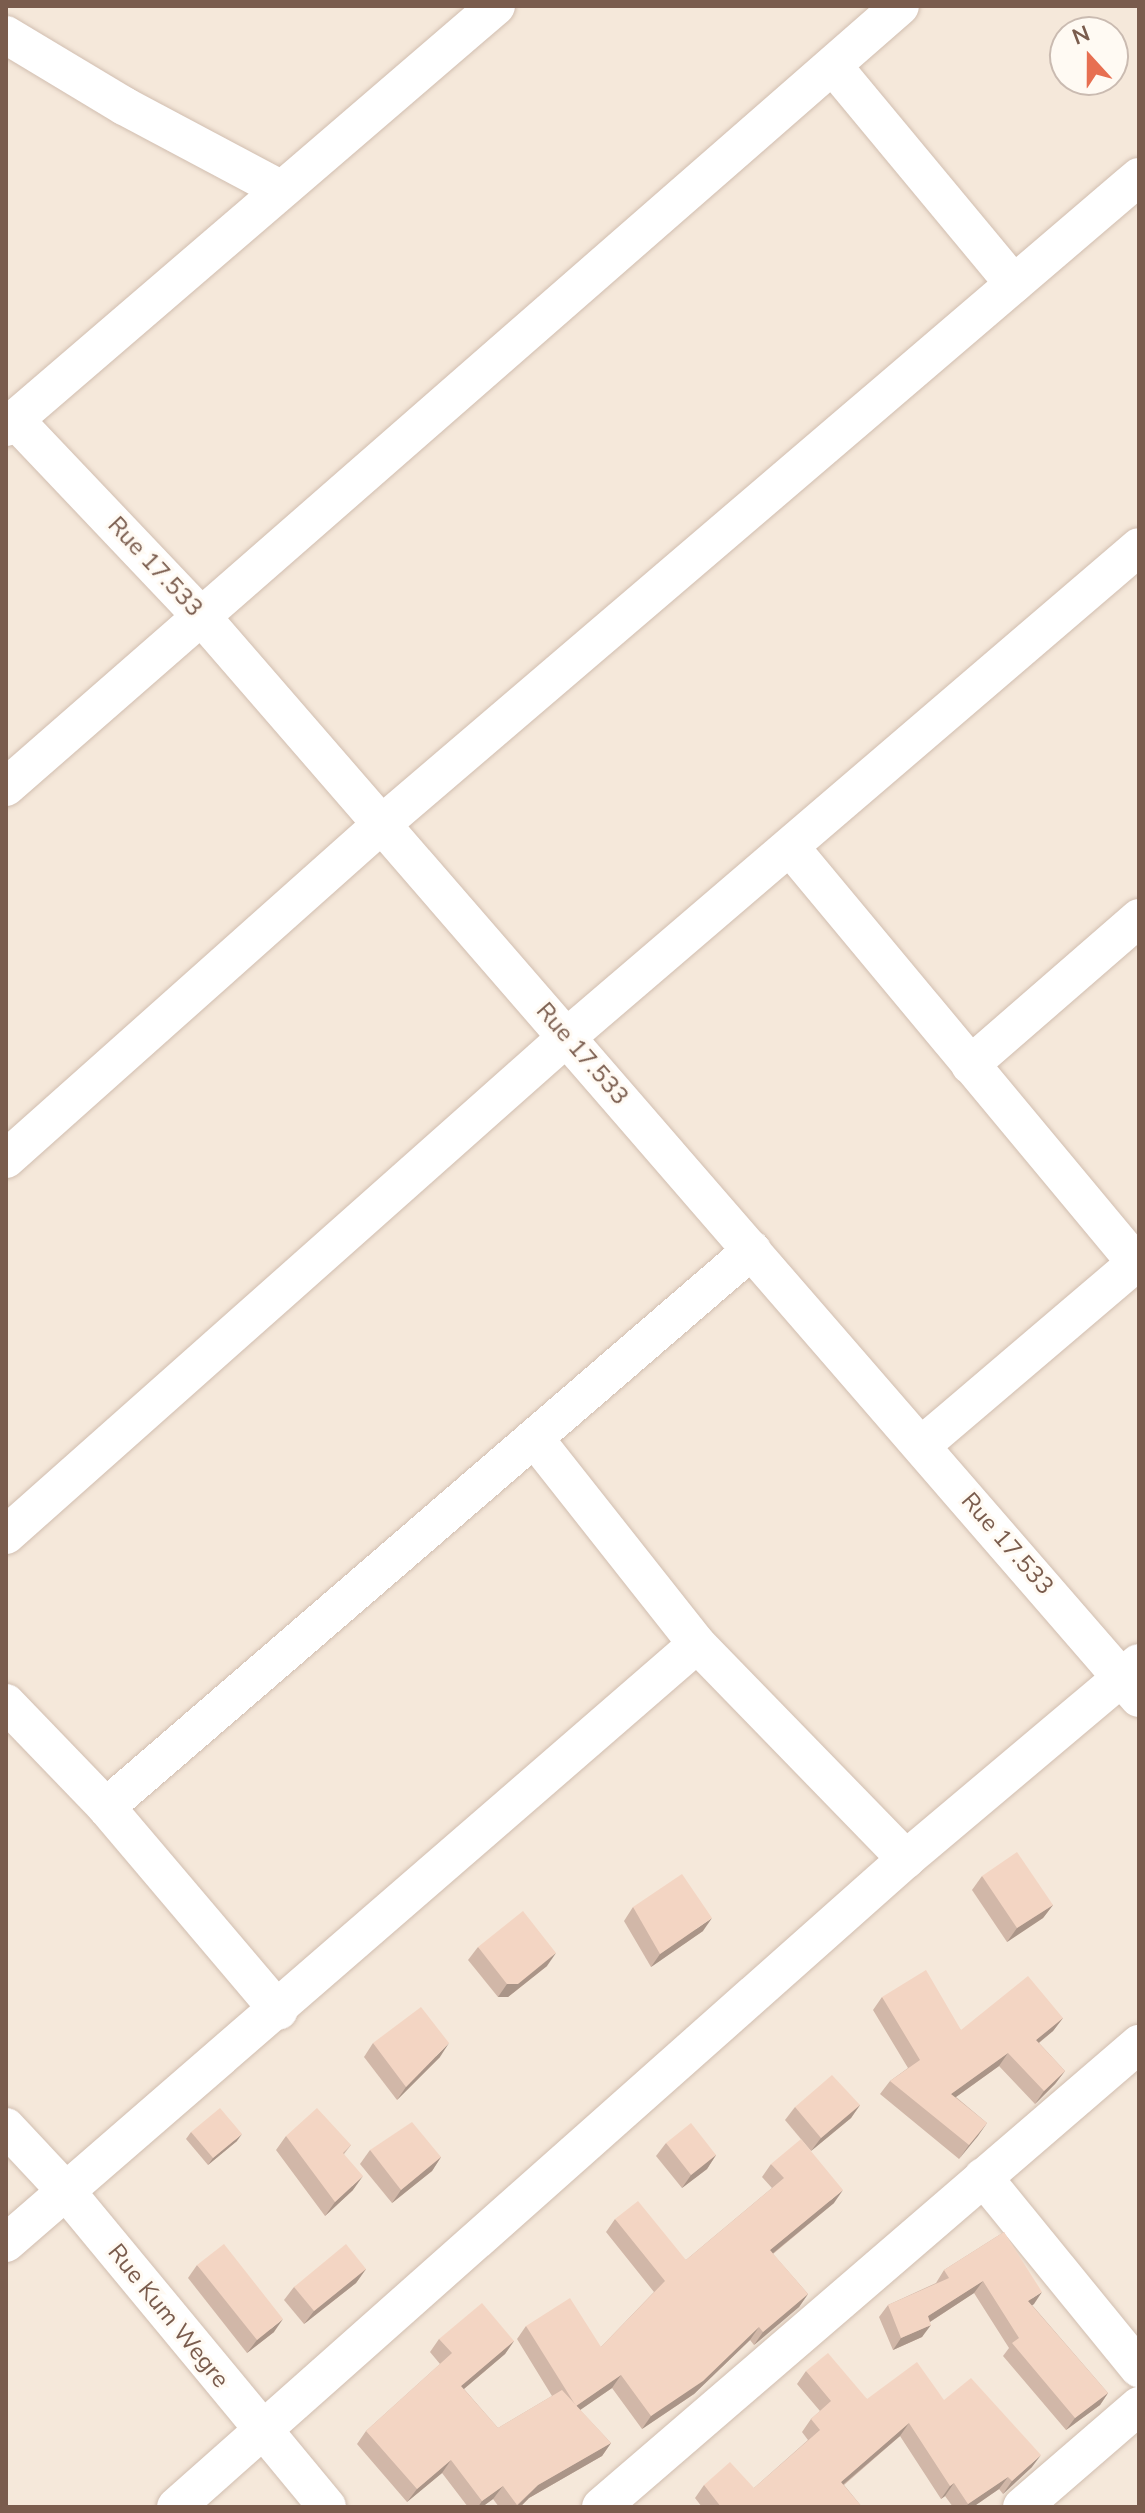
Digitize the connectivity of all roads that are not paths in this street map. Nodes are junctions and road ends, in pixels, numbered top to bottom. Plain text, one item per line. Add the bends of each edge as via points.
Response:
1 (496, 6) edge
2 (900, 6) edge
3 (6, 35) edge
4 (833, 66) junction
5 (1139, 177) edge
6 (280, 189) junction
7 (1014, 284) junction
8 (11, 423) edge
9 (1139, 547) edge
10 (201, 616) junction
11 (6, 787) edge
12 (382, 824) junction
13 (790, 847) junction
14 (1139, 918) edge
15 (567, 1037) junction
16 (970, 1065) junction
17 (6, 1159) edge
18 (752, 1250) junction
19 (1137, 1261) edge
20 (535, 1439) junction
21 (922, 1445) junction
22 (6, 1535) edge
23 (697, 1644) junction
24 (1133, 1680) edge
25 (6, 1703) edge
26 (106, 1807) junction
27 (906, 1859) junction
28 (279, 2011) junction
29 (1139, 2044) edge
30 (6, 2127) edge
31 (983, 2177) junction
32 (65, 2190) junction
33 (6, 2243) edge
34 (1139, 2368) edge
35 (1139, 2406) edge
36 (262, 2432) junction
37 (176, 2507) edge
38 (327, 2507) edge
39 (601, 2507) edge
40 (1022, 2507) edge

1 - 6 street
2 - 4 street
3 - 6 street via 124,106
4 - 7 street
4 - 10 street
5 - 7 street
6 - 8 street
7 - 12 street
8 - 10 street, Rue 17.533
9 - 13 street
10 - 11 street
10 - 12 street, Rue 17.533
12 - 15 street, Rue 17.533
12 - 17 street
13 - 15 street
13 - 16 street
14 - 16 street
15 - 18 street, Rue 17.533
15 - 22 street
16 - 19 street
18 - 20 street
18 - 21 street, Rue 17.533
19 - 21 street
20 - 23 street
20 - 26 street
21 - 24 street, Rue 17.533
23 - 27 street
23 - 28 street
24 - 27 street
25 - 26 street
26 - 28 street
27 - 36 street
28 - 32 street
29 - 31 street
30 - 32 street, Rue Kum Wegre
31 - 34 street
31 - 39 street
32 - 33 street
32 - 36 street, Rue Kum Wegre
35 - 40 street
36 - 37 street
36 - 38 street, Rue Kum Wegre

